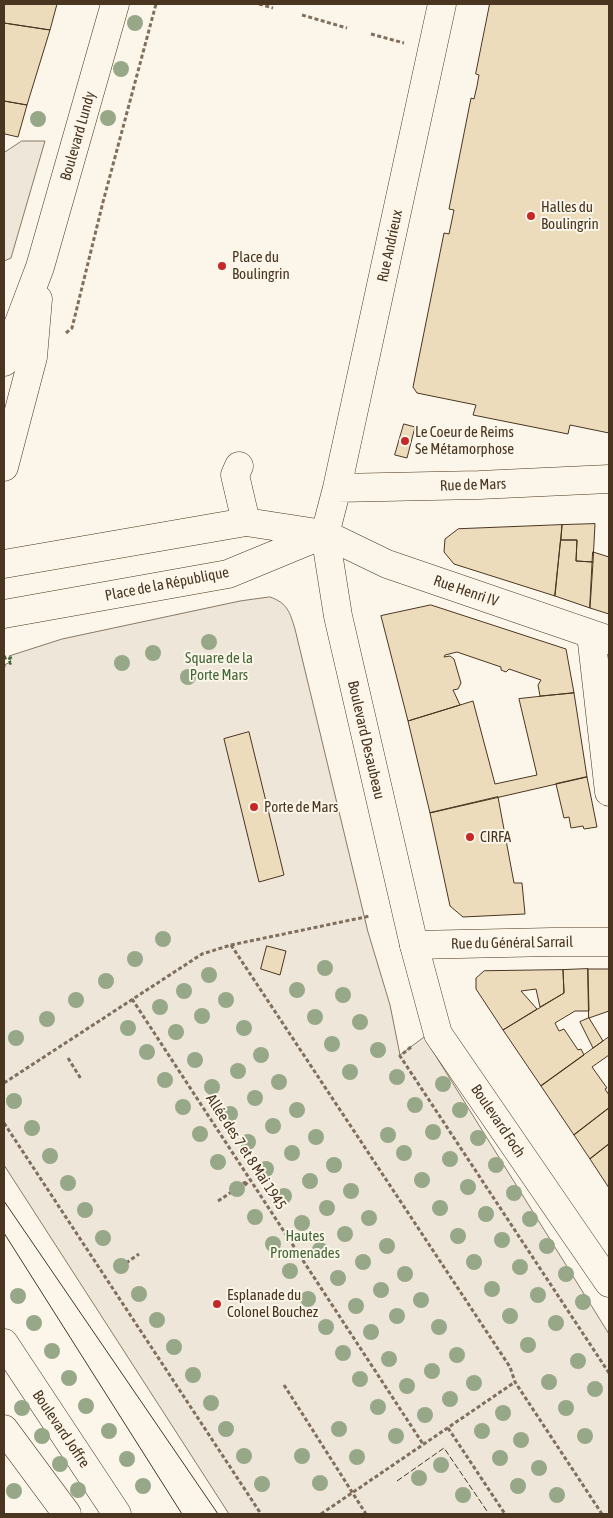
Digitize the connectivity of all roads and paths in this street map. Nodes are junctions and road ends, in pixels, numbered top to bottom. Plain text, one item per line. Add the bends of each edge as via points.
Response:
1 (115, 4) edge
2 (156, 4) edge
3 (259, 4) edge
4 (442, 4) edge
5 (273, 8) dead end
6 (302, 15) dead end
7 (347, 28) dead end
8 (371, 34) dead end
9 (407, 43) dead end
10 (40, 268) junction
11 (33, 357) junction
12 (4, 362) edge
13 (238, 466) dead end
14 (4, 467) edge
15 (609, 479) edge
16 (337, 488) junction
17 (246, 522) junction
18 (325, 534) junction
19 (4, 564) edge
20 (4, 614) edge
21 (600, 637) edge
22 (609, 792) edge
23 (370, 916) dead end
24 (609, 942) edge
25 (231, 945) junction
26 (414, 945) junction
27 (132, 999) junction
28 (438, 1034) junction
29 (68, 1058) dead end
30 (81, 1078) dead end
31 (4, 1083) edge
32 (4, 1123) edge
33 (251, 1179) junction
34 (218, 1201) dead end
35 (139, 1254) dead end
36 (126, 1264) dead end
37 (609, 1283) edge
38 (4, 1343) edge
39 (609, 1373) edge
40 (515, 1382) junction
41 (284, 1385) dead end
42 (448, 1428) junction
43 (4, 1429) edge
44 (423, 1444) junction
45 (352, 1493) junction
46 (66, 1513) edge
47 (117, 1514) edge
48 (261, 1514) edge
49 (320, 1514) edge
50 (366, 1514) edge
51 (505, 1514) edge
52 (602, 1514) edge

1 - 10 main road, Boulevard Lundy
2 - 11 path via 72,328
3 - 5 path
4 - 16 main road, Rue Andrieux
6 - 7 path
8 - 9 path
10 - 11 main road, Boulevard Lundy
10 - 12 main road, Boulevard Lundy
11 - 14 main road, Boulevard Lundy
13 - 17 main road via 235,475
15 - 16 main road, Rue de Mars
16 - 18 main road
17 - 18 main road
17 - 19 main road
18 - 20 main road, Place de la République via 228,574
18 - 21 main road, Rue Henri IV via 387,564
18 - 26 main road, Boulevard Desaubeau via 338,616
21 - 22 main road
23 - 25 path
24 - 26 main road, Rue du Général Sarrail
25 - 27 path via 202,954
25 - 40 path via 510,1367
26 - 28 main road, Boulevard Foch
27 - 31 path
27 - 33 path, Allée des 7 et 8 Mai 1945
28 - 37 main road, Boulevard Foch
28 - 39 path via 424,1037 400,1056
29 - 30 path
32 - 48 path
33 - 34 path via 238,1192 233,1191
33 - 44 path, Allée des 7 et 8 Mai 1945
35 - 36 path
38 - 47 main road, Boulevard Joffre
40 - 42 path
40 - 52 path
41 - 45 path
42 - 44 path
42 - 51 path
43 - 46 main road
44 - 45 path
45 - 49 path
45 - 50 path

